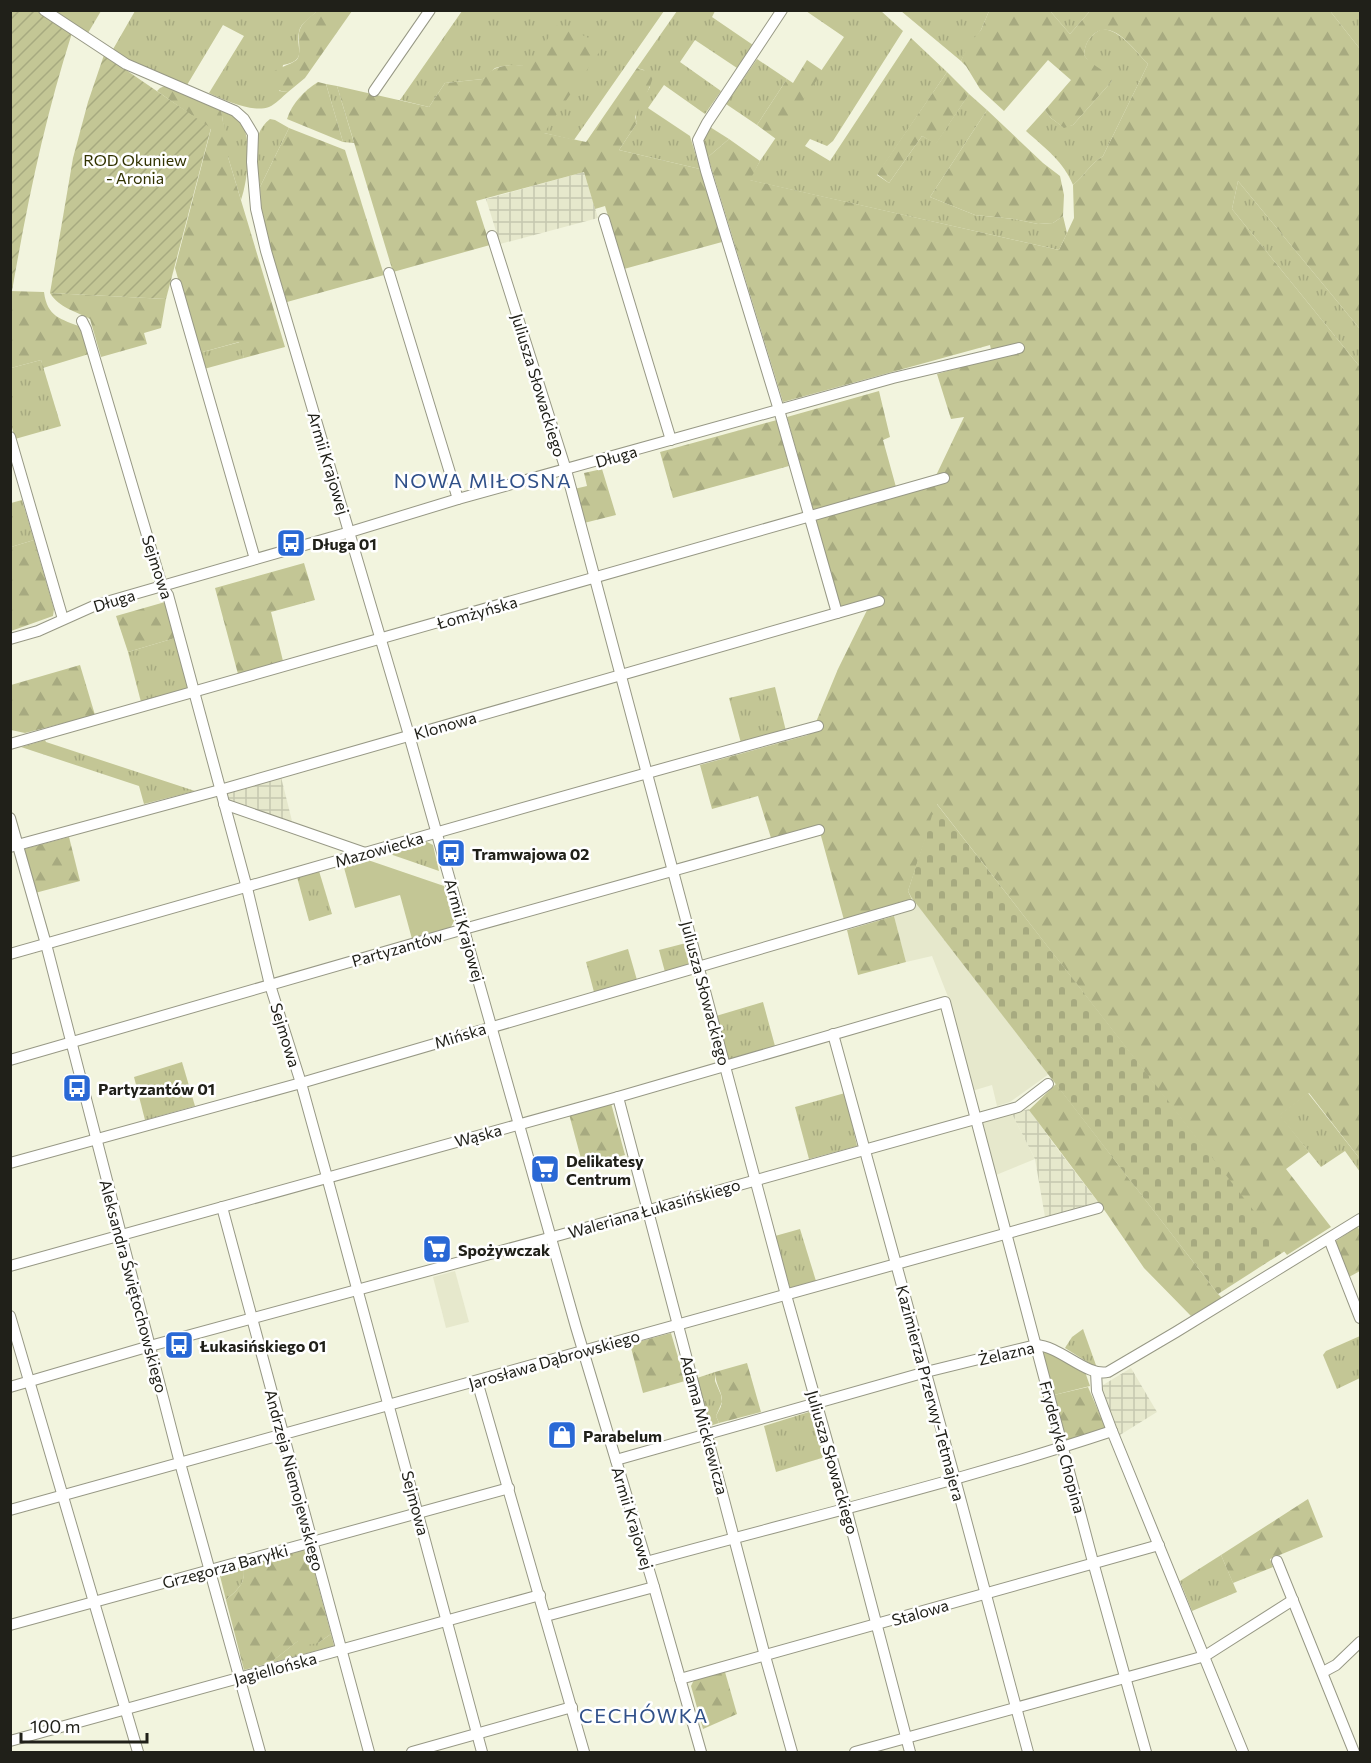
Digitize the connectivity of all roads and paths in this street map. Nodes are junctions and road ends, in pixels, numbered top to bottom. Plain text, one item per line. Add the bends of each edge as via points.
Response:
1 (44, 10) edge
2 (430, 10) edge
3 (782, 10) edge
4 (374, 91) dead end
5 (604, 219) dead end
6 (492, 236) dead end
7 (389, 273) dead end
8 (176, 284) dead end
9 (82, 321) dead end
10 (1019, 348) dead end
11 (779, 410) junction
12 (10, 437) edge
13 (671, 441) junction
14 (566, 470) junction
15 (944, 478) dead end
16 (458, 499) junction
17 (810, 517) junction
18 (350, 532) junction
19 (255, 559) junction
20 (594, 578) junction
21 (162, 586) junction
22 (879, 601) dead end
23 (837, 613) junction
24 (63, 619) junction
25 (10, 639) edge
26 (381, 639) junction
27 (619, 674) junction
28 (193, 691) junction
29 (818, 726) dead end
30 (409, 735) junction
31 (10, 744) edge
32 (646, 773) junction
33 (220, 790) junction
34 (224, 804) junction
35 (10, 818) edge
36 (819, 830) dead end
37 (437, 832) junction
38 (14, 846) edge
39 (365, 853) junction
40 (672, 872) junction
41 (247, 888) junction
42 (910, 905) dead end
43 (464, 929) junction
44 (46, 944) junction
45 (10, 954) edge
46 (699, 968) junction
47 (270, 985) junction
48 (945, 1002) joint
49 (492, 1026) junction
50 (833, 1034) junction
51 (71, 1043) junction
52 (10, 1060) edge
53 (726, 1066) junction
54 (301, 1083) junction
55 (1048, 1084) dead end
56 (618, 1097) junction
57 (975, 1118) junction
58 (519, 1124) junction
59 (96, 1139) junction
60 (864, 1149) junction
61 (10, 1163) edge
62 (327, 1177) junction
63 (756, 1179) junction
64 (222, 1207) junction
65 (1098, 1208) dead end
66 (646, 1210) junction
67 (1360, 1219) edge
68 (1008, 1233) junction
69 (121, 1235) junction
70 (551, 1238) junction
71 (1329, 1239) junction
72 (896, 1263) junction
73 (10, 1266) edge
74 (358, 1291) junction
75 (786, 1295) junction
76 (10, 1316) edge
77 (1360, 1318) edge
78 (252, 1319) junction
79 (678, 1324) junction
80 (1036, 1345) junction
81 (150, 1346) junction
82 (584, 1351) junction
83 (926, 1372) junction
84 (1096, 1372) junction
85 (477, 1381) junction
86 (31, 1382) junction
87 (10, 1388) edge
88 (389, 1404) junction
89 (816, 1404) junction
90 (1112, 1431) junction
91 (283, 1434) junction
92 (708, 1435) junction
93 (1063, 1448) junction
94 (616, 1461) junction
95 (180, 1463) junction
96 (955, 1479) junction
97 (508, 1488) junction
98 (63, 1495) junction
99 (846, 1508) junction
100 (10, 1510) edge
101 (419, 1513) junction
102 (735, 1538) junction
103 (311, 1542) junction
104 (1159, 1545) junction
105 (1277, 1561) dead end
106 (646, 1562) junction
107 (1094, 1562) junction
108 (209, 1569) junction
109 (654, 1587) junction
110 (986, 1593) junction
111 (540, 1595) junction
112 (1293, 1600) junction
113 (94, 1603) junction
114 (546, 1616) junction
115 (447, 1621) junction
116 (10, 1625) edge
117 (876, 1625) junction
118 (1360, 1642) edge
119 (342, 1650) junction
120 (765, 1656) junction
121 (1204, 1656) junction
122 (1323, 1672) junction
123 (240, 1677) junction
124 (1125, 1678) junction
125 (680, 1679) junction
126 (572, 1707) junction
127 (1016, 1708) junction
128 (125, 1709) junction
129 (477, 1734) junction
130 (906, 1738) junction
131 (10, 1741) edge
132 (138, 1752) edge
133 (260, 1752) edge
134 (369, 1752) edge
135 (411, 1752) edge
136 (482, 1752) edge
137 (584, 1752) edge
138 (701, 1752) edge
139 (792, 1752) edge
140 (855, 1752) edge
141 (910, 1752) edge
142 (1028, 1752) edge
143 (1146, 1752) edge
144 (1243, 1752) edge
145 (1354, 1752) edge

1 - 18 street, Armii Krajowej via 126,64 235,111 250,127 256,209 266,251
2 - 4 street
3 - 11 street via 698,140
5 - 13 street
6 - 14 street, Juliusza Słowackiego
7 - 16 street
8 - 19 street
9 - 21 street, Sejmowa
10 - 11 street, Długa
11 - 13 street, Długa
11 - 17 street
12 - 24 street
13 - 14 street, Długa
14 - 16 street, Długa
14 - 20 street, Juliusza Słowackiego
15 - 17 street, Łomżyńska
16 - 18 street, Długa
17 - 20 street, Łomżyńska
17 - 23 street
18 - 19 street, Długa
18 - 26 street, Armii Krajowej
19 - 21 street, Długa
20 - 26 street, Łomżyńska
20 - 27 street, Juliusza Słowackiego
21 - 24 street, Długa
21 - 28 street, Sejmowa via 168,595
22 - 23 street, Klonowa
23 - 27 street, Klonowa
24 - 25 street, Długa
26 - 28 street, Łomżyńska
26 - 30 street, Armii Krajowej
27 - 30 street, Klonowa
27 - 32 street, Juliusza Słowackiego
28 - 31 street, Łomżyńska
28 - 33 street, Sejmowa
29 - 32 street, Mazowiecka
30 - 33 street, Klonowa
30 - 37 street, Armii Krajowej
32 - 37 street, Mazowiecka
32 - 40 street, Juliusza Słowackiego
33 - 34 street, Sejmowa
33 - 38 street, Klonowa
34 - 39 street
34 - 41 street, Sejmowa
35 - 38 street, Aleksandra Świętochowskiego
36 - 40 street, Partyzantów
37 - 39 street, Mazowiecka
37 - 43 street, Armii Krajowej
38 - 44 street, Aleksandra Świętochowskiego
39 - 41 street, Mazowiecka
40 - 43 street, Partyzantów
40 - 46 street, Juliusza Słowackiego
41 - 44 street, Mazowiecka
41 - 47 street, Sejmowa
42 - 46 street, Mińska
43 - 47 street, Partyzantów
43 - 49 street, Armii Krajowej
44 - 45 street, Mazowiecka
44 - 51 street, Aleksandra Świętochowskiego
46 - 49 street, Mińska
46 - 53 street, Juliusza Słowackiego
47 - 51 street, Partyzantów
47 - 54 street, Sejmowa
48 - 50 street, Wąska
48 - 57 street, Fryderyka Chopina
49 - 54 street, Mińska
49 - 58 street, Armii Krajowej
50 - 53 street, Wąska
50 - 60 street, Kazimierza Przerwy-Tetmajera
51 - 52 street, Partyzantów
51 - 59 street, Aleksandra Świętochowskiego
53 - 56 street, Wąska
53 - 63 street, Juliusza Słowackiego
54 - 59 street, Mińska
54 - 62 street, Sejmowa
55 - 57 street, Waleriana Łukasińskiego via 1018,1107
56 - 58 street, Wąska
56 - 66 street, Adama Mickiewicza
57 - 60 street, Waleriana Łukasińskiego
57 - 68 street, Fryderyka Chopina
58 - 62 street, Wąska
58 - 70 street, Armii Krajowej
59 - 61 street, Mińska
59 - 69 street, Aleksandra Świętochowskiego
60 - 63 street, Waleriana Łukasińskiego
60 - 72 street, Kazimierza Przerwy-Tetmajera
62 - 64 street, Wąska
62 - 74 street, Sejmowa
63 - 66 street, Waleriana Łukasińskiego
63 - 75 street, Juliusza Słowackiego
64 - 69 street, Wąska
64 - 78 street, Andrzeja Niemojewskiego
65 - 68 street, Jarosława Dąbrowskiego
66 - 70 street, Waleriana Łukasińskiego
66 - 79 street, Adama Mickiewicza
67 - 71 street
68 - 72 street, Jarosława Dąbrowskiego
68 - 80 street, Fryderyka Chopina
69 - 73 street, Wąska
69 - 81 street, Aleksandra Świętochowskiego
70 - 74 street, Waleriana Łukasińskiego
70 - 82 street, Armii Krajowej
71 - 77 street
71 - 84 street via 1108,1372
72 - 75 street, Jarosława Dąbrowskiego
72 - 83 street, Kazimierza Przerwy-Tetmajera
74 - 78 street, Waleriana Łukasińskiego
74 - 88 street, Sejmowa
75 - 79 street, Jarosława Dąbrowskiego
75 - 89 street, Juliusza Słowackiego
76 - 86 street
78 - 81 street, Waleriana Łukasińskiego
78 - 91 street, Andrzeja Niemojewskiego
79 - 82 street, Jarosława Dąbrowskiego
79 - 92 street, Adama Mickiewicza
80 - 83 street, Żelazna
80 - 84 street, Żelazna via 1049,1347
80 - 93 street, Fryderyka Chopina
81 - 86 street, Waleriana Łukasińskiego
81 - 95 street, Aleksandra Świętochowskiego
82 - 85 street, Jarosława Dąbrowskiego
82 - 94 street, Armii Krajowej
83 - 89 street, Żelazna
83 - 96 street, Kazimierza Przerwy-Tetmajera
84 - 90 street via 1097,1391
85 - 88 street, Jarosława Dąbrowskiego
85 - 97 street
86 - 87 street, Waleriana Łukasińskiego
86 - 98 street
88 - 91 street, Jarosława Dąbrowskiego
88 - 101 street, Sejmowa
89 - 92 street, Żelazna
89 - 99 street, Juliusza Słowackiego
90 - 93 street
90 - 104 street
91 - 95 street, Jarosława Dąbrowskiego
91 - 103 street, Andrzeja Niemojewskiego
92 - 94 street, Żelazna
92 - 102 street, Adama Mickiewicza
93 - 96 street
93 - 107 street, Fryderyka Chopina
94 - 106 street, Armii Krajowej
95 - 98 street, Jarosława Dąbrowskiego
95 - 108 street, Aleksandra Świętochowskiego
96 - 99 street
96 - 110 street, Kazimierza Przerwy-Tetmajera
97 - 101 street, Grzegorza Baryłki
97 - 111 street
98 - 100 street, Jarosława Dąbrowskiego
98 - 113 street
99 - 102 street
99 - 117 street, Juliusza Słowackiego
101 - 103 street, Grzegorza Baryłki
101 - 115 street, Sejmowa
102 - 106 street
102 - 120 street, Adama Mickiewicza
103 - 108 street, Grzegorza Baryłki
103 - 119 street, Andrzeja Niemojewskiego
104 - 107 street, Stalowa
104 - 121 street
105 - 112 street
106 - 109 street, Armii Krajowej
107 - 110 street, Stalowa
107 - 124 street, Fryderyka Chopina
108 - 113 street, Grzegorza Baryłki
108 - 123 street, Aleksandra Świętochowskiego
109 - 114 street
109 - 125 street, Armii Krajowej
110 - 117 street, Stalowa
110 - 127 street, Kazimierza Przerwy-Tetmajera
111 - 114 street
111 - 115 street, Jagiellońska
112 - 121 street
112 - 122 street
113 - 116 street, Grzegorza Baryłki
113 - 128 street
114 - 126 street
115 - 119 street, Jagiellońska
115 - 129 street, Sejmowa
117 - 120 street, Stalowa
117 - 130 street, Juliusza Słowackiego
118 - 122 street
119 - 123 street, Jagiellońska
119 - 134 street, Andrzeja Niemojewskiego
120 - 125 street, Stalowa
120 - 139 street, Adama Mickiewicza
121 - 124 street
121 - 144 street
122 - 145 street
123 - 128 street, Jagiellońska
123 - 133 street, Aleksandra Świętochowskiego
124 - 127 street
124 - 143 street, Fryderyka Chopina
125 - 138 street, Armii Krajowej
126 - 129 street
126 - 137 street
127 - 130 street
127 - 142 street, Kazimierza Przerwy-Tetmajera
128 - 131 street, Jagiellońska
128 - 132 street
129 - 135 street
129 - 136 street, Sejmowa
130 - 140 street
130 - 141 street, Juliusza Słowackiego

